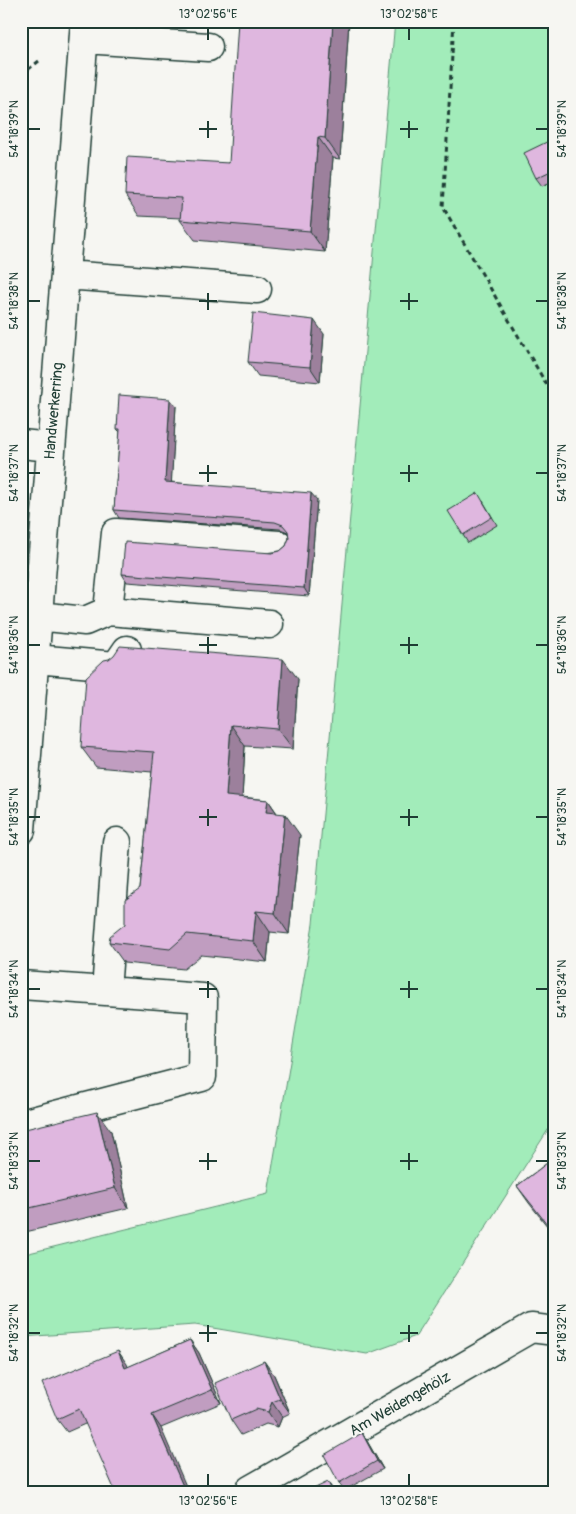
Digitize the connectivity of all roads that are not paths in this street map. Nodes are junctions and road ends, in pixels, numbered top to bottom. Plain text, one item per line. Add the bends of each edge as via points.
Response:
1 (84, 30) edge
2 (208, 47) dead end
3 (65, 275) junction
4 (257, 289) dead end
5 (21, 444) edge
6 (51, 447) junction
7 (279, 545) dead end
8 (108, 611) junction
9 (38, 616) junction
10 (269, 624) dead end
11 (155, 652) edge
12 (35, 659) junction
13 (24, 757) edge
14 (23, 784) edge
15 (21, 830) edge
16 (116, 842) dead end
17 (21, 985) edge
18 (106, 991) junction
19 (21, 1124) edge
20 (555, 1331) edge
21 (249, 1493) edge

1 - 2 street
1 - 3 street, Handwerkerring
3 - 4 street
3 - 6 street, Handwerkerring
5 - 6 street
6 - 9 street, Handwerkerring
7 - 8 street via 116,533
8 - 9 street via 85,621
8 - 10 street
9 - 12 street, Handwerkerring
11 - 12 street via 127,650 116,666
12 - 13 street, Handwerkerring
13 - 14 street, Handwerkerring
14 - 15 street, Handwerkerring
16 - 18 street
17 - 18 street
18 - 19 street via 203,998 202,1078
20 - 21 street, Am Weidengehölz via 531,1328

